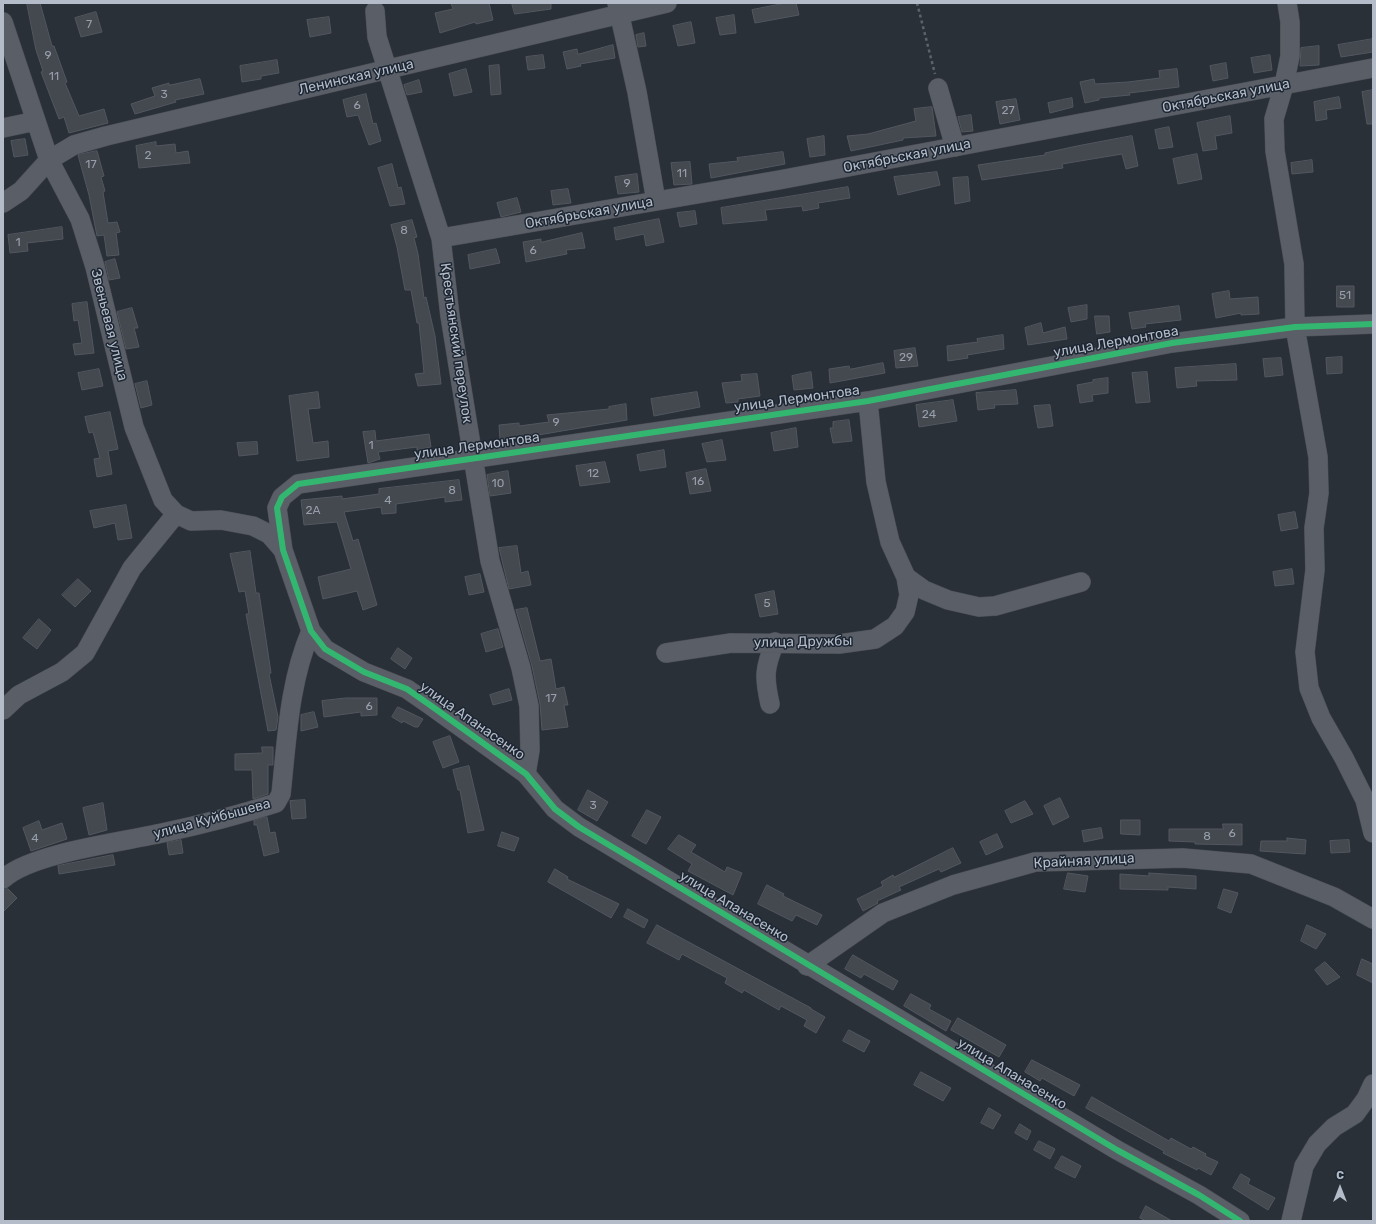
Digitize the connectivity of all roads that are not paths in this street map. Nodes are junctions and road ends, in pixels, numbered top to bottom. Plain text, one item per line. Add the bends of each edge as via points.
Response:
1 (667, 3) edge
2 (1287, 3) edge
3 (618, 8) edge
4 (375, 11) dead end
5 (3, 22) edge
6 (1373, 68) edge
7 (388, 70) junction
8 (1284, 85) junction
9 (938, 88) road end
10 (36, 120) junction
11 (3, 128) edge
12 (955, 147) junction
13 (49, 160) junction
14 (656, 201) junction
15 (3, 203) edge
16 (441, 238) junction
17 (1373, 324) edge
18 (1296, 328) junction
19 (868, 401) junction
20 (474, 459) junction
21 (176, 514) junction
22 (283, 550) junction
23 (906, 578) junction
24 (1081, 582) dead end
25 (311, 631) junction
26 (775, 642) junction
27 (666, 654) dead end
28 (770, 704) dead end
29 (3, 710) edge
30 (526, 774) junction
31 (1373, 833) edge
32 (3, 879) edge
33 (1373, 919) edge
34 (807, 966) junction
35 (1373, 1084) edge
36 (1240, 1221) edge
37 (1291, 1221) edge

1 - 3 street, Ленинская улица
2 - 8 street via 1290,56
3 - 7 street, Ленинская улица
3 - 14 street via 637,92
4 - 7 street, Крестьянский переулок via 377,37
5 - 10 street, Звеньевая улица
6 - 8 street, Октябрьская улица
7 - 13 street, Ленинская улица via 106,136 74,145
7 - 16 street, Крестьянский переулок
8 - 12 street, Октябрьская улица
8 - 18 street via 1274,119 1275,151 1294,264
9 - 12 street
10 - 11 street
10 - 13 street, Звеньевая улица
12 - 14 street, Октябрьская улица
13 - 15 street, Ленинская улица via 21,191
13 - 21 street, Звеньевая улица via 80,219 95,267 134,427 163,500
14 - 16 street, Октябрьская улица
16 - 20 street, Крестьянский переулок via 450,316
17 - 18 street, улица Лермонтова
18 - 19 street, улица Лермонтова via 1172,343
18 - 31 street via 1318,457 1319,493 1314,528 1315,570 1305,652 1309,688 1321,718 1365,800
19 - 20 street, улица Лермонтова
19 - 23 street, улица Дружбы via 876,482 890,542
20 - 22 street, улица Лермонтова via 298,484 282,497 277,508
20 - 30 street, Крестьянский переулок via 490,560 521,668 529,706 530,750
21 - 22 street, Звеньевая улица via 191,521 221,520 253,526 269,534
21 - 29 street via 132,568 85,653 62,672 19,696
22 - 25 street, улица Апанасенко
23 - 24 street via 942,598 979,607 995,606
23 - 26 street, улица Дружбы via 909,595 905,612 895,626 875,639 839,644
25 - 30 street, улица Апанасенко via 326,649 345,662 406,689
25 - 32 street, улица Куйбышева via 295,677 280,794 276,803 163,833 54,855 23,866
26 - 27 street, улица Дружбы via 731,643
26 - 28 street via 764,680
30 - 34 street, улица Апанасенко via 555,809 579,827
33 - 34 street, Крайняя улица via 1334,897 1251,864 1183,858 1035,862 953,885 883,914
34 - 36 street, улица Апанасенко
35 - 37 street via 1355,1114 1334,1127 1317,1144 1304,1166

